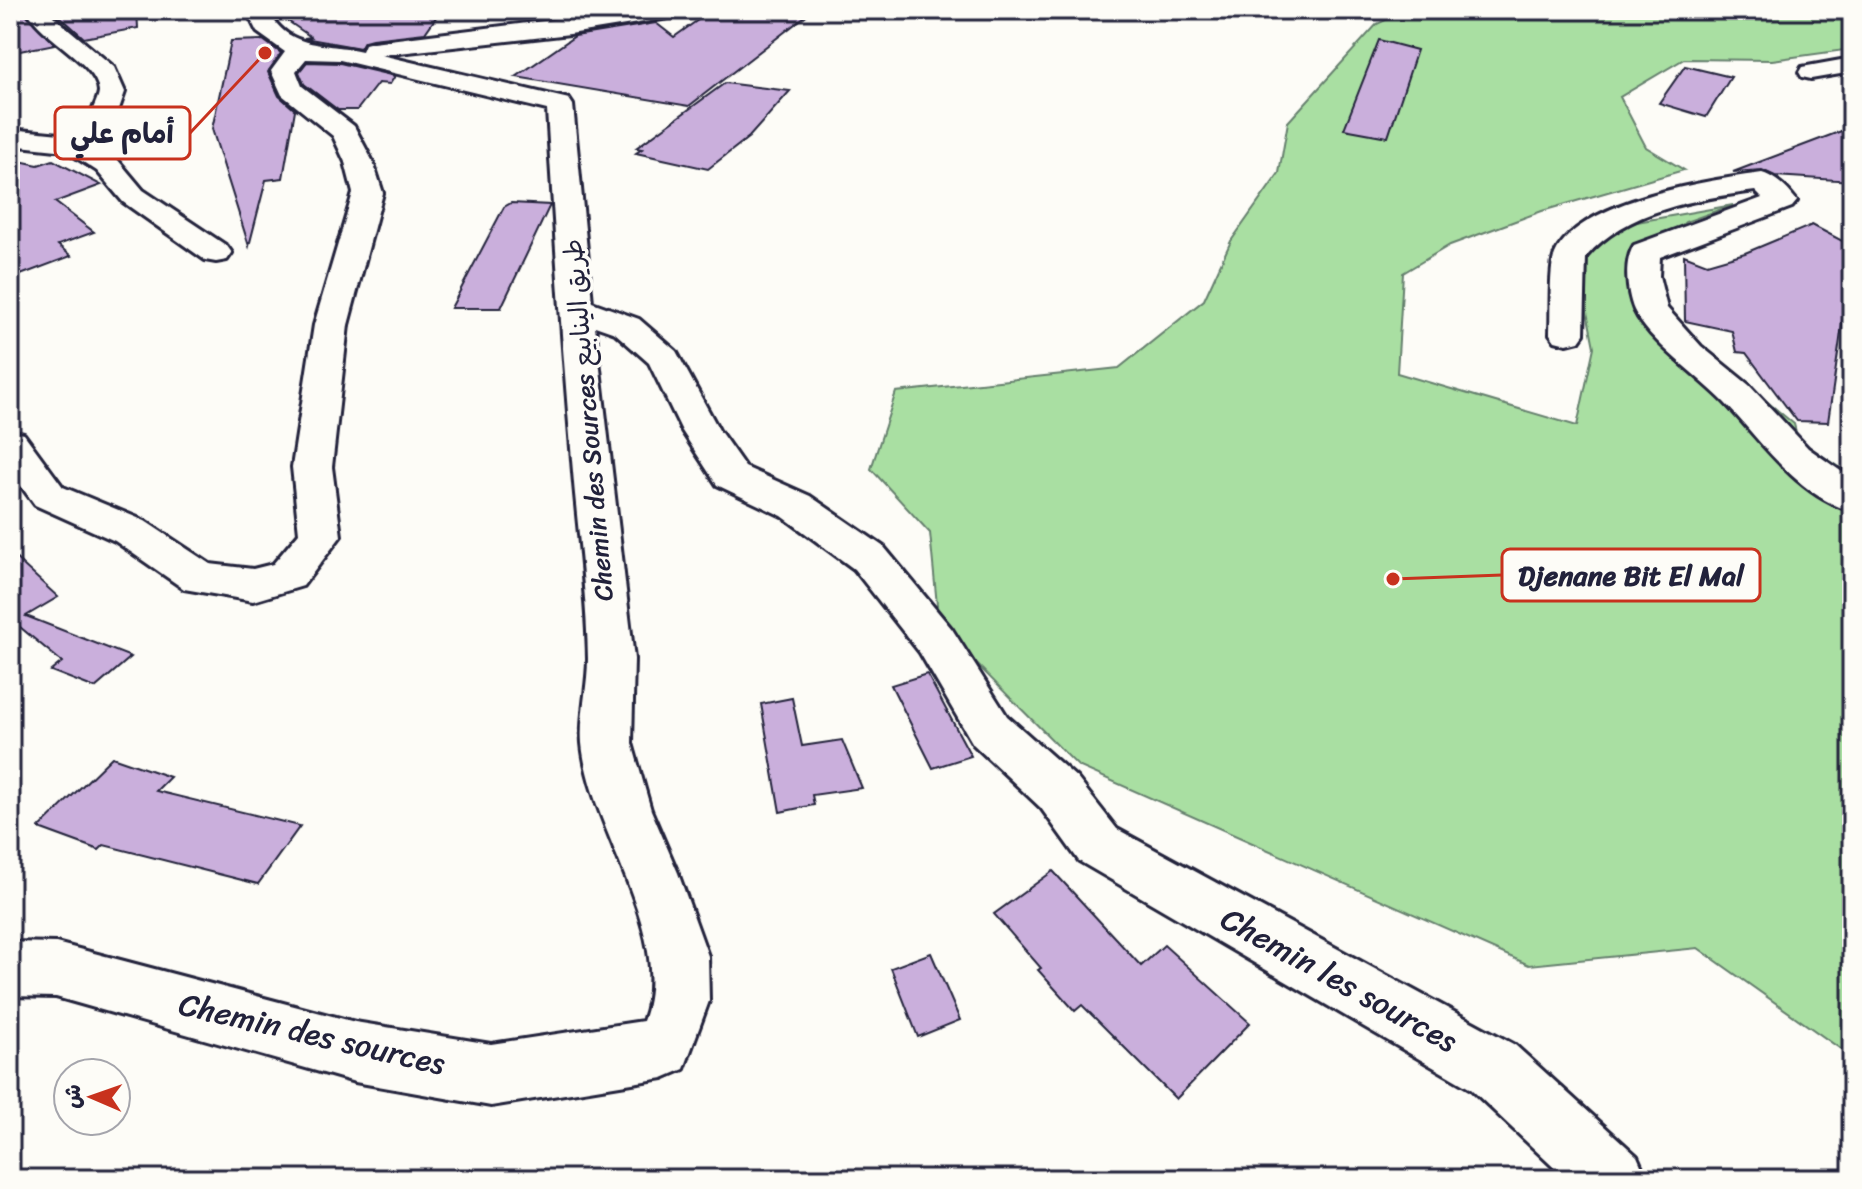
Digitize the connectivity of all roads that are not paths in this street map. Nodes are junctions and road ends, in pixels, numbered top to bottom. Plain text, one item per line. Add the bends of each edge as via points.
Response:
1 (675, 10) edge
2 (38, 11) edge
3 (266, 12) edge
4 (10, 18) edge
5 (299, 51) junction
6 (340, 53) junction
7 (1852, 65) edge
8 (1811, 72) dead end
9 (10, 137) edge
10 (73, 143) junction
11 (216, 253) dead end
12 (576, 308) junction
13 (1567, 334) dead end
14 (10, 443) edge
15 (1852, 498) edge
16 (10, 969) edge
17 (663, 1048) joint
18 (1614, 1179) edge

1 - 6 street via 584,26
2 - 4 street
2 - 10 street via 105,72 112,92 106,109 117,126
3 - 5 street via 265,27
5 - 6 street, Chemin des Sources طريق الينابيع
5 - 14 street via 283,71 291,90 344,132 368,193 331,325 312,467 320,536 288,575 253,585 199,578 130,531 49,496
6 - 12 street, Chemin des Sources طريق الينابيع via 560,105
7 - 8 street
9 - 10 street
10 - 11 street via 107,165 142,203
12 - 17 street, Chemin des Sources طريق الينابيع via 611,659 607,743 625,810 679,956 680,1001
12 - 18 street, Chemin les sources via 627,326 664,358 731,476 796,506 869,558 936,641 990,730 1059,793 1098,845 1493,1067
13 - 15 street via 1570,256 1594,231 1709,188 1762,182 1782,201 1645,252 1643,276 1651,310 1794,457
16 - 17 street, Chemin des sources via 56,970 355,1052 491,1075

